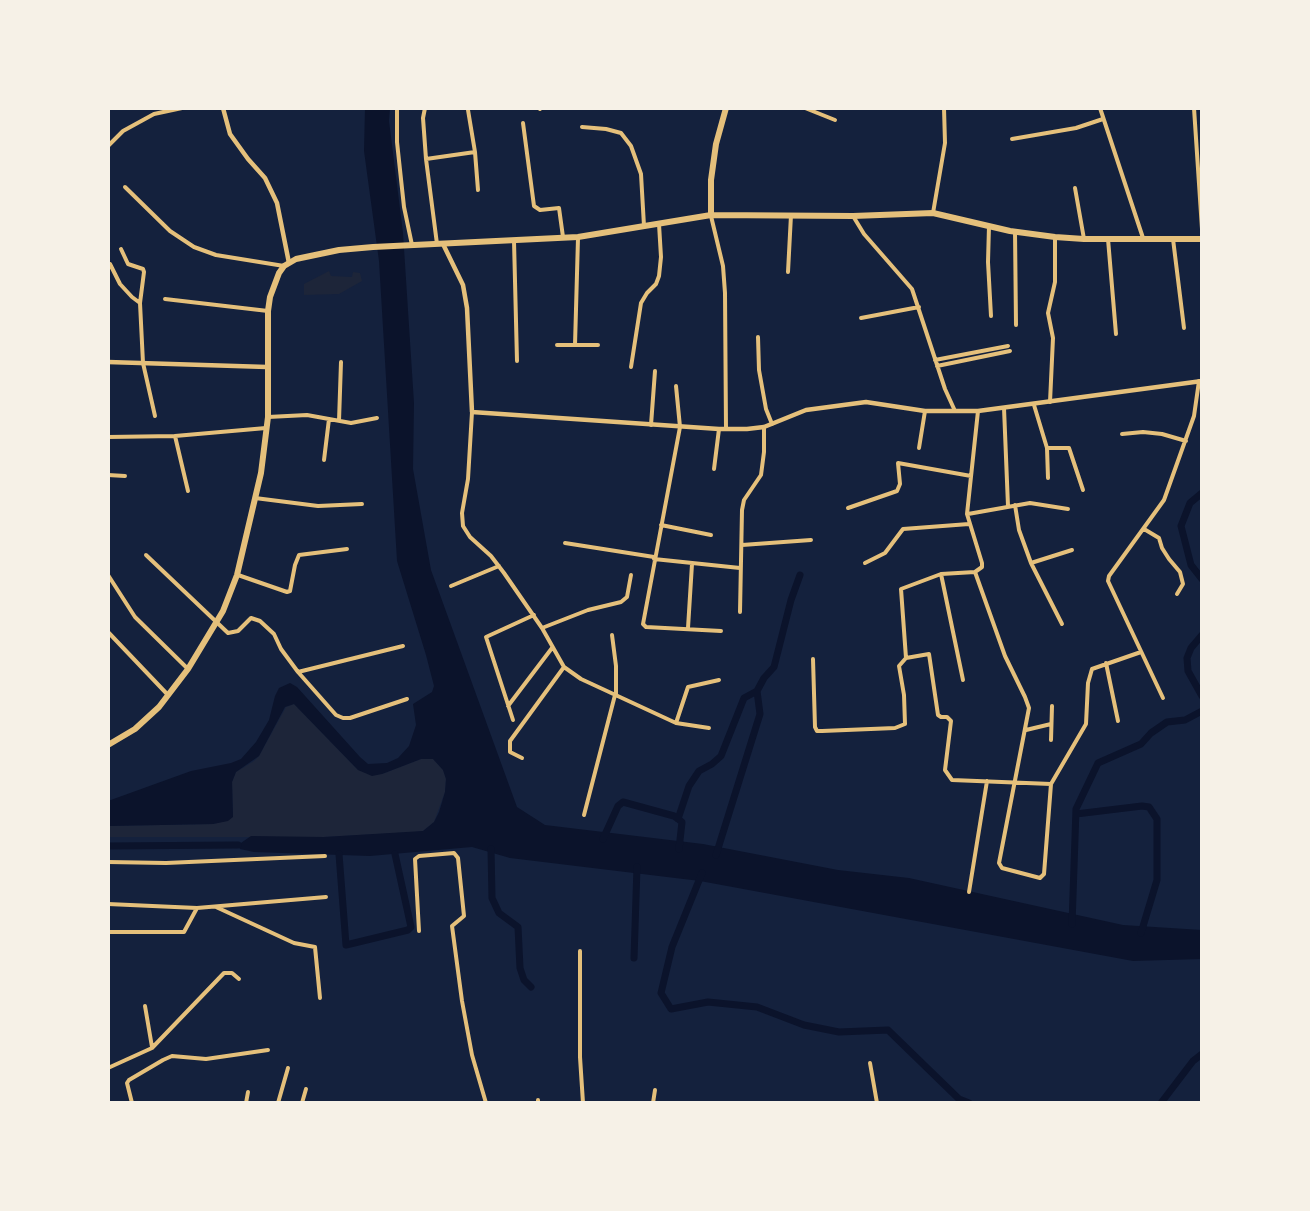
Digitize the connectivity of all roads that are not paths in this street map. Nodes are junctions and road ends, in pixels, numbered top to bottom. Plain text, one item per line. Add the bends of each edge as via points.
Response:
1 (182, 108) edge
2 (223, 108) edge
3 (397, 108) edge
4 (425, 108) edge
5 (726, 108) edge
6 (805, 108) edge
7 (944, 108) edge
8 (1100, 108) edge
9 (1194, 108) edge
10 (468, 110) dead end
11 (1103, 119) junction
12 (836, 120) dead end
13 (523, 123) dead end
14 (582, 127) dead end
15 (1012, 139) dead end
16 (108, 146) edge
17 (475, 152) junction
18 (426, 159) junction
19 (125, 187) dead end
20 (1075, 188) dead end
21 (478, 190) dead end
22 (933, 213) junction
23 (711, 215) junction
24 (791, 215) junction
25 (853, 216) junction
26 (659, 224) junction
27 (644, 226) junction
28 (989, 226) junction
29 (1202, 229) edge
30 (1015, 231) junction
31 (563, 237) junction
32 (578, 237) junction
33 (1055, 237) junction
34 (1084, 239) junction
35 (1108, 239) junction
36 (1144, 239) junction
37 (1173, 239) junction
38 (1202, 239) edge
39 (514, 241) junction
40 (440, 244) junction
41 (411, 245) junction
42 (121, 249) dead end
43 (110, 264) dead end
44 (287, 265) junction
45 (789, 272) dead end
46 (165, 299) dead end
47 (140, 303) junction
48 (919, 306) junction
49 (268, 311) junction
50 (991, 316) dead end
51 (861, 318) dead end
52 (1016, 325) dead end
53 (1184, 328) dead end
54 (1116, 334) dead end
55 (758, 337) dead end
56 (556, 345) dead end
57 (575, 345) junction
58 (598, 345) dead end
59 (1009, 348) dead end
60 (517, 361) dead end
61 (108, 362) edge
62 (341, 362) dead end
63 (143, 363) junction
64 (936, 363) junction
65 (267, 367) junction
66 (631, 367) dead end
67 (655, 371) dead end
68 (1201, 381) edge
69 (676, 386) dead end
70 (1050, 402) junction
71 (1034, 405) junction
72 (1004, 408) junction
73 (925, 411) junction
74 (978, 411) junction
75 (472, 412) junction
76 (956, 412) junction
77 (155, 416) dead end
78 (267, 417) junction
79 (377, 418) dead end
80 (329, 419) junction
81 (339, 421) junction
82 (651, 424) junction
83 (772, 424) junction
84 (680, 427) junction
85 (764, 427) junction
86 (266, 428) junction
87 (719, 429) junction
88 (726, 429) junction
89 (1122, 434) dead end
90 (175, 436) junction
91 (108, 437) edge
92 (1186, 441) junction
93 (919, 448) dead end
94 (1047, 448) junction
95 (324, 460) dead end
96 (714, 468) dead end
97 (108, 475) edge
98 (125, 476) dead end
99 (971, 476) junction
100 (1048, 478) dead end
101 (1083, 490) dead end
102 (188, 491) dead end
103 (255, 498) junction
104 (362, 504) dead end
105 (1015, 505) junction
106 (1008, 507) junction
107 (848, 508) dead end
108 (1068, 509) dead end
109 (967, 514) junction
110 (969, 524) junction
111 (661, 525) junction
112 (1144, 529) junction
113 (711, 535) dead end
114 (811, 540) dead end
115 (565, 543) dead end
116 (742, 545) junction
117 (346, 549) dead end
118 (1072, 550) dead end
119 (146, 555) dead end
120 (654, 558) junction
121 (866, 563) dead end
122 (1031, 563) junction
123 (692, 564) junction
124 (499, 566) junction
125 (740, 568) junction
126 (975, 572) junction
127 (940, 574) junction
128 (108, 575) edge
129 (237, 575) junction
130 (631, 575) dead end
131 (452, 586) dead end
132 (1177, 594) dead end
133 (740, 612) dead end
134 (534, 615) junction
135 (218, 622) junction
136 (1062, 624) dead end
137 (542, 628) junction
138 (688, 628) junction
139 (721, 631) dead end
140 (108, 632) edge
141 (612, 635) dead end
142 (403, 646) dead end
143 (552, 648) junction
144 (1141, 652) junction
145 (906, 658) junction
146 (813, 659) dead end
147 (1106, 663) junction
148 (564, 667) junction
149 (188, 669) junction
150 (298, 672) junction
151 (719, 680) dead end
152 (963, 680) dead end
153 (168, 694) junction
154 (616, 695) junction
155 (407, 699) dead end
156 (1163, 699) dead end
157 (508, 706) junction
158 (1052, 706) dead end
159 (513, 720) dead end
160 (1118, 721) dead end
161 (676, 723) junction
162 (1051, 724) junction
163 (709, 728) dead end
164 (1025, 730) junction
165 (1051, 740) dead end
166 (108, 745) edge
167 (522, 758) dead end
168 (987, 781) junction
169 (1015, 782) junction
170 (1052, 784) junction
171 (584, 815) dead end
172 (326, 856) dead end
173 (108, 862) edge
174 (969, 892) dead end
175 (326, 897) dead end
176 (108, 904) edge
177 (214, 906) junction
178 (197, 908) junction
179 (418, 931) dead end
180 (108, 932) edge
181 (580, 951) dead end
182 (239, 979) dead end
183 (320, 998) dead end
184 (145, 1006) dead end
185 (152, 1048) junction
186 (268, 1050) dead end
187 (870, 1063) dead end
188 (108, 1068) edge
189 (288, 1068) dead end
190 (306, 1089) dead end
191 (655, 1090) dead end
192 (248, 1092) dead end
193 (132, 1103) edge
194 (246, 1103) edge
195 (278, 1103) edge
196 (302, 1103) edge
197 (486, 1103) edge
198 (583, 1103) edge
199 (653, 1103) edge
200 (877, 1103) edge

1 - 16 street via 154,114 123,131
2 - 44 street via 230,134 265,178 277,203
3 - 41 street via 398,153
4 - 18 street
5 - 23 main road via 716,144
6 - 12 street
7 - 22 street via 945,143
8 - 11 street
9 - 29 street
10 - 17 street
11 - 15 street
11 - 36 street
13 - 31 street via 534,206 540,210 559,208
14 - 27 street via 621,134 631,146 641,174
17 - 18 street
17 - 21 street
18 - 40 street
19 - 44 street via 170,231 194,247 216,255
20 - 34 street
22 - 25 main road
22 - 28 main road
23 - 24 main road
23 - 26 main road
23 - 88 street via 726,293
24 - 25 main road
24 - 45 street
25 - 48 street via 912,289
26 - 27 main road
26 - 66 street via 659,276 641,303
27 - 32 main road
28 - 30 main road
28 - 50 street
30 - 33 main road
30 - 52 street
31 - 32 main road
31 - 39 main road
32 - 57 street
33 - 34 main road
33 - 70 street via 1055,282 1048,313 1053,338
34 - 35 main road
35 - 36 main road
35 - 54 street
36 - 37 main road
37 - 38 main road
37 - 53 street
39 - 40 main road
39 - 60 street
40 - 41 main road
40 - 75 street via 463,285
41 - 44 main road via 339,250 296,259
42 - 47 street via 129,264 143,269
43 - 47 street via 120,284
44 - 49 main road via 273,286
46 - 49 street
47 - 63 street
48 - 51 street
48 - 64 street
49 - 65 main road
55 - 83 street via 759,370
56 - 57 street
57 - 58 street
59 - 64 street
61 - 63 street
62 - 81 street
63 - 65 street
63 - 77 street
64 - 76 street
65 - 78 main road
67 - 82 street
68 - 70 street
68 - 92 street
69 - 84 street
70 - 71 street
71 - 72 street
71 - 94 street
72 - 74 street
72 - 106 street
73 - 76 street
73 - 83 street via 866,402 806,410
73 - 93 street
74 - 76 street
74 - 99 street
75 - 82 street
75 - 124 street via 463,526
78 - 80 street via 307,415
78 - 86 main road
79 - 81 street
80 - 81 street
80 - 95 street
82 - 84 street
83 - 85 street
84 - 87 street
84 - 111 street
85 - 88 street
85 - 116 street via 761,475 744,500 742,510
86 - 90 street
86 - 103 main road
87 - 88 street
87 - 96 street
89 - 92 street via 1162,434
90 - 91 street
90 - 102 street
92 - 112 street via 1164,500
94 - 100 street
94 - 101 street via 1069,448
97 - 98 street
99 - 107 street via 901,462 897,466 897,491
99 - 109 street
103 - 104 street via 318,506
103 - 129 main road
105 - 106 street
105 - 108 street via 1030,503
105 - 122 street
106 - 109 street
109 - 110 street
110 - 121 street via 903,529 885,553
110 - 126 street via 982,563
111 - 113 street
111 - 120 street
112 - 132 street via 1159,538 1168,559 1180,572 1183,584
112 - 144 street via 1108,582
114 - 116 street
115 - 120 street
116 - 125 street
117 - 129 street via 299,555 290,591 286,592
118 - 122 street
119 - 135 street
120 - 123 street
120 - 138 street via 643,624
122 - 136 street
123 - 125 street
123 - 138 street
124 - 131 street
124 - 134 street
125 - 133 street
126 - 127 street
126 - 164 street via 1005,656 1029,708
127 - 145 street via 901,590
127 - 152 street
128 - 149 street via 135,617
129 - 135 main road
130 - 137 street via 627,597 621,602
134 - 137 street
134 - 157 street via 486,638
135 - 149 main road
135 - 150 street via 233,633 251,618 260,621 274,634
137 - 143 street
138 - 139 street
140 - 153 street
141 - 154 street
142 - 150 street
143 - 148 street
143 - 157 street
144 - 147 street
144 - 156 street
145 - 146 street via 898,666 905,724 895,728 822,731 815,727
145 - 168 street via 930,656 938,715 951,722 945,770 948,776 952,780
147 - 160 street
147 - 170 street via 1092,669 1086,724
148 - 154 street
148 - 167 street via 510,741 510,752
149 - 153 main road
150 - 155 street via 343,718
151 - 161 street via 687,687
153 - 166 main road via 135,729
154 - 161 street
154 - 171 street
157 - 159 street
158 - 162 street
161 - 163 street
162 - 164 street
162 - 165 street
164 - 169 street
168 - 169 street
168 - 174 street
169 - 170 street
169 - 170 street via 999,863 1002,868 1040,878 1046,861
172 - 173 street
175 - 177 street
176 - 178 street
177 - 178 street
177 - 183 street via 294,943 315,947
178 - 180 street via 184,932
179 - 197 street via 414,859 454,853 458,858 464,916 452,926 472,1055
181 - 198 street via 579,1057
182 - 185 street via 224,973
184 - 185 street
185 - 188 street
186 - 193 street via 206,1059 172,1056 129,1080
187 - 200 street
189 - 195 street
190 - 196 street
191 - 199 street
192 - 194 street

